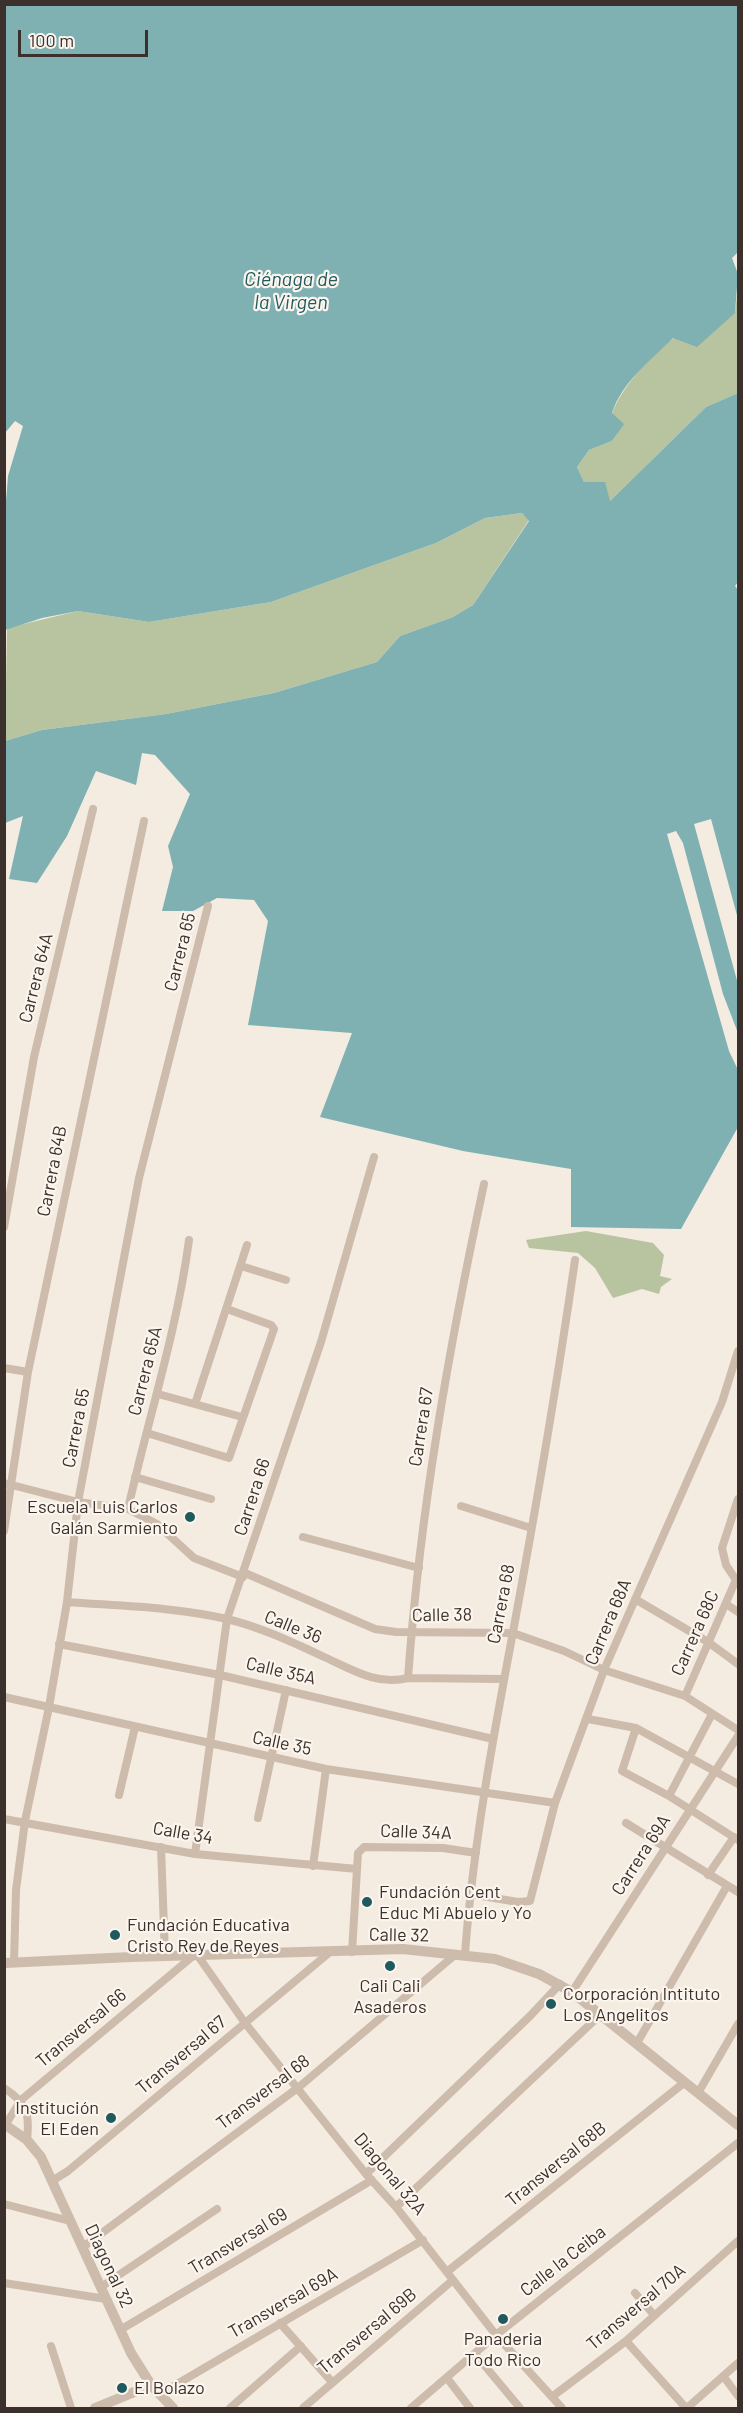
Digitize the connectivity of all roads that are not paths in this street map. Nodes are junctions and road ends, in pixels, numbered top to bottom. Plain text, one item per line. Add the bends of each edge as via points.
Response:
1 (93, 809) dead end
2 (144, 821) dead end
3 (208, 906) dead end
4 (374, 1156) dead end
5 (484, 1184) dead end
6 (4, 1227) edge
7 (189, 1240) dead end
8 (247, 1245) dead end
9 (575, 1260) dead end
10 (241, 1266) junction
11 (286, 1280) dead end
12 (227, 1309) junction
13 (738, 1351) edge
14 (4, 1368) edge
15 (28, 1372) junction
16 (158, 1394) junction
17 (195, 1404) junction
18 (242, 1417) junction
19 (147, 1433) junction
20 (135, 1477) junction
21 (8, 1484) edge
22 (211, 1499) dead end
23 (738, 1499) edge
24 (78, 1502) junction
25 (461, 1506) dead end
26 (128, 1509) junction
27 (531, 1528) junction
28 (4, 1531) edge
29 (303, 1537) dead end
30 (419, 1568) junction
31 (244, 1575) junction
32 (737, 1582) edge
33 (635, 1599) junction
34 (67, 1602) junction
35 (726, 1604) junction
36 (738, 1612) edge
37 (227, 1619) junction
38 (412, 1632) junction
39 (513, 1633) junction
40 (708, 1642) junction
41 (59, 1644) junction
42 (738, 1664) edge
43 (604, 1671) junction
44 (220, 1675) junction
45 (408, 1678) junction
46 (503, 1679) junction
47 (286, 1690) junction
48 (685, 1696) junction
49 (4, 1697) edge
50 (49, 1707) junction
51 (712, 1714) junction
52 (588, 1719) junction
53 (135, 1727) junction
54 (636, 1728) junction
55 (738, 1730) edge
56 (738, 1736) edge
57 (494, 1739) junction
58 (212, 1744) junction
59 (689, 1757) junction
60 (271, 1758) junction
61 (326, 1769) junction
62 (716, 1769) junction
63 (738, 1784) edge
64 (486, 1792) junction
65 (119, 1795) dead end
66 (669, 1796) junction
67 (555, 1803) junction
68 (690, 1809) junction
69 (258, 1818) dead end
70 (4, 1819) edge
71 (25, 1821) junction
72 (626, 1822) dead end
73 (736, 1839) edge
74 (161, 1847) junction
75 (666, 1848) junction
76 (476, 1853) junction
77 (195, 1854) junction
78 (313, 1866) junction
79 (357, 1869) junction
80 (708, 1875) junction
81 (727, 1886) junction
82 (738, 1892) edge
83 (470, 1894) junction
84 (330, 1952) junction
85 (352, 1952) junction
86 (460, 1954) junction
87 (165, 1956) junction
88 (196, 1956) junction
89 (9, 1963) edge
90 (560, 1984) junction
91 (572, 1992) junction
92 (601, 2014) junction
93 (245, 2023) junction
94 (738, 2024) edge
95 (637, 2043) junction
96 (685, 2082) junction
97 (299, 2087) junction
98 (4, 2088) edge
99 (698, 2092) junction
100 (21, 2100) junction
101 (5, 2124) edge
102 (738, 2125) edge
103 (24, 2137) junction
104 (738, 2143) edge
105 (369, 2177) junction
106 (52, 2181) junction
107 (4, 2204) edge
108 (396, 2207) junction
109 (217, 2209) dead end
110 (70, 2221) junction
111 (423, 2240) junction
112 (738, 2241) edge
113 (83, 2247) junction
114 (448, 2271) junction
115 (453, 2280) junction
116 (4, 2283) edge
117 (101, 2287) junction
118 (635, 2293) dead end
119 (106, 2299) junction
120 (654, 2315) junction
121 (280, 2323) junction
122 (120, 2330) junction
123 (496, 2335) junction
124 (626, 2341) junction
125 (51, 2346) dead end
126 (300, 2346) junction
127 (475, 2354) junction
128 (738, 2363) edge
129 (724, 2377) junction
130 (447, 2378) junction
131 (332, 2382) junction
132 (151, 2385) junction
133 (160, 2394) junction
134 (553, 2396) junction
135 (738, 2396) edge
136 (71, 2409) edge
137 (95, 2409) edge
138 (173, 2409) edge
139 (230, 2409) edge
140 (303, 2409) edge
141 (411, 2409) edge
142 (470, 2409) edge
143 (520, 2409) edge
144 (562, 2409) edge
145 (686, 2409) edge

1 - 6 street, Carrera 64A via 34,1057
2 - 15 street, Carrera 64B
3 - 24 street, Carrera 65 via 139,1178
4 - 31 street, Carrera 66 via 321,1342
5 - 30 street, Carrera 67 via 457,1308
7 - 16 street, Carrera 65A
8 - 10 street
9 - 27 street, Carrera 68
10 - 11 street
10 - 12 street
12 - 17 street
12 - 18 street via 274,1329
13 - 33 street, Carrera 68A via 722,1402
14 - 15 street
15 - 21 street, Carrera 64B
16 - 17 street
16 - 19 street, Carrera 65A
17 - 18 street
18 - 19 street via 229,1458
19 - 20 street, Carrera 65A
20 - 22 street
20 - 26 street, Carrera 65A
21 - 24 street, Calle 38
21 - 28 street, Carrera 64B
23 - 32 street via 722,1548 726,1566
24 - 26 street, Calle 38
24 - 34 street, Carrera 65
25 - 27 street
26 - 31 street, Calle 38 via 157,1524 194,1558
27 - 39 street, Carrera 68
29 - 30 street
30 - 38 street, Carrera 67
31 - 37 street, Carrera 66
31 - 38 street, Calle 38 via 375,1629
32 - 35 street, Carrera 68C
33 - 40 street
33 - 43 street, Carrera 68A
34 - 37 street, Calle 36
34 - 41 street, Carrera 65
35 - 36 street
35 - 40 street, Carrera 68C
37 - 44 street, Carrera 66
37 - 45 street, Calle 36 via 289,1641 371,1679 393,1682
38 - 39 street, Calle 38
38 - 45 street, Carrera 67
39 - 43 street, Calle 38 via 564,1651
39 - 46 street, Carrera 68
40 - 42 street
40 - 48 street, Carrera 68C
41 - 44 street, Calle 35A
41 - 50 street, Carrera 65
43 - 48 street, Calle 38
43 - 52 street, Carrera 68A
44 - 47 street, Calle 35A
44 - 58 street, Carrera 66
45 - 46 street, Calle 36
46 - 57 street, Carrera 68
47 - 57 street, Calle 35A
47 - 60 street
48 - 51 street, Calle 38
49 - 50 street, Calle 35
50 - 53 street, Calle 35
50 - 71 street, Carrera 65
51 - 55 street, Calle 38
51 - 59 street
52 - 54 street
52 - 67 street, Carrera 68A
53 - 58 street, Calle 35
53 - 65 street
54 - 59 street
54 - 66 street via 622,1771
56 - 62 street, Carrera 69A
57 - 64 street, Carrera 68
58 - 60 street, Calle 35
58 - 77 street, Carrera 66
59 - 62 street
59 - 66 street
60 - 61 street, Calle 35
60 - 69 street
61 - 64 street, Calle 35
61 - 78 street
62 - 63 street
62 - 68 street, Carrera 69A
64 - 67 street, Calle 35
64 - 76 street, Carrera 68
66 - 68 street
67 - 83 street, Carrera 68A via 530,1900 518,1902
68 - 73 street
68 - 75 street, Carrera 69A
70 - 71 street, Calle 34
71 - 74 street, Calle 34
71 - 89 street, Carrera 65
72 - 75 street
73 - 80 street
74 - 77 street, Calle 34
74 - 87 street
75 - 80 street
75 - 91 street, Carrera 69A
76 - 79 street, Calle 34A via 443,1848 364,1847 358,1853
76 - 83 street, Carrera 68
77 - 78 street, Calle 34
78 - 79 street, Calle 34
79 - 85 street
80 - 81 street
81 - 82 street
81 - 95 street
83 - 86 street, Carrera 68
84 - 85 street, Calle 32
84 - 88 street, Calle 32
84 - 93 street, Transversal 67
85 - 86 street, Calle 32 via 403,1949
86 - 90 street, Calle 32 via 511,1964
86 - 97 street, Transversal 68
87 - 88 street, Calle 32
87 - 89 street, Calle 32
88 - 93 street, Diagonal 32A
88 - 100 street, Transversal 66
90 - 91 street, Calle 32
90 - 105 street, Transversal 69
91 - 92 street, Calle 32
92 - 95 street, Calle 32
92 - 108 street
93 - 97 street, Diagonal 32A
93 - 106 street, Transversal 67
94 - 99 street
95 - 96 street, Calle 32
96 - 99 street, Calle 32
96 - 114 street, Transversal 68B
97 - 105 street, Diagonal 32A
97 - 113 street, Transversal 68
98 - 100 street
99 - 102 street, Calle 32
100 - 101 street, Transversal 66
100 - 103 street via 27,2118
101 - 103 street, Diagonal 32
103 - 106 street, Diagonal 32 via 41,2157
104 - 123 street, Calle la Ceiba
105 - 108 street, Diagonal 32A
105 - 122 street, Transversal 69
106 - 110 street, Diagonal 32
107 - 110 street
108 - 111 street, Diagonal 32A
109 - 117 street
110 - 113 street, Diagonal 32
111 - 114 street, Diagonal 32A
111 - 121 street, Transversal 69A
112 - 120 street, Transversal 70A
113 - 117 street, Diagonal 32
114 - 115 street, Diagonal 32A
115 - 123 street, Diagonal 32A
115 - 131 street, Transversal 69B
116 - 119 street
117 - 119 street, Diagonal 32
118 - 120 street
119 - 122 street, Diagonal 32
120 - 124 street, Transversal 70A
121 - 126 street
121 - 133 street, Transversal 69A
122 - 132 street, Diagonal 32
123 - 127 street, Calle la Ceiba
123 - 134 street, Diagonal 32A via 544,2391
124 - 134 street, Transversal 70A
124 - 145 street
125 - 136 street
126 - 131 street
126 - 139 street
127 - 130 street, Calle la Ceiba
127 - 143 street
128 - 129 street
129 - 135 street
129 - 145 street
130 - 141 street, Calle la Ceiba
130 - 142 street
131 - 140 street, Transversal 69B
132 - 133 street, Diagonal 32
132 - 137 street
133 - 138 street, Diagonal 32
134 - 144 street, Diagonal 32A

